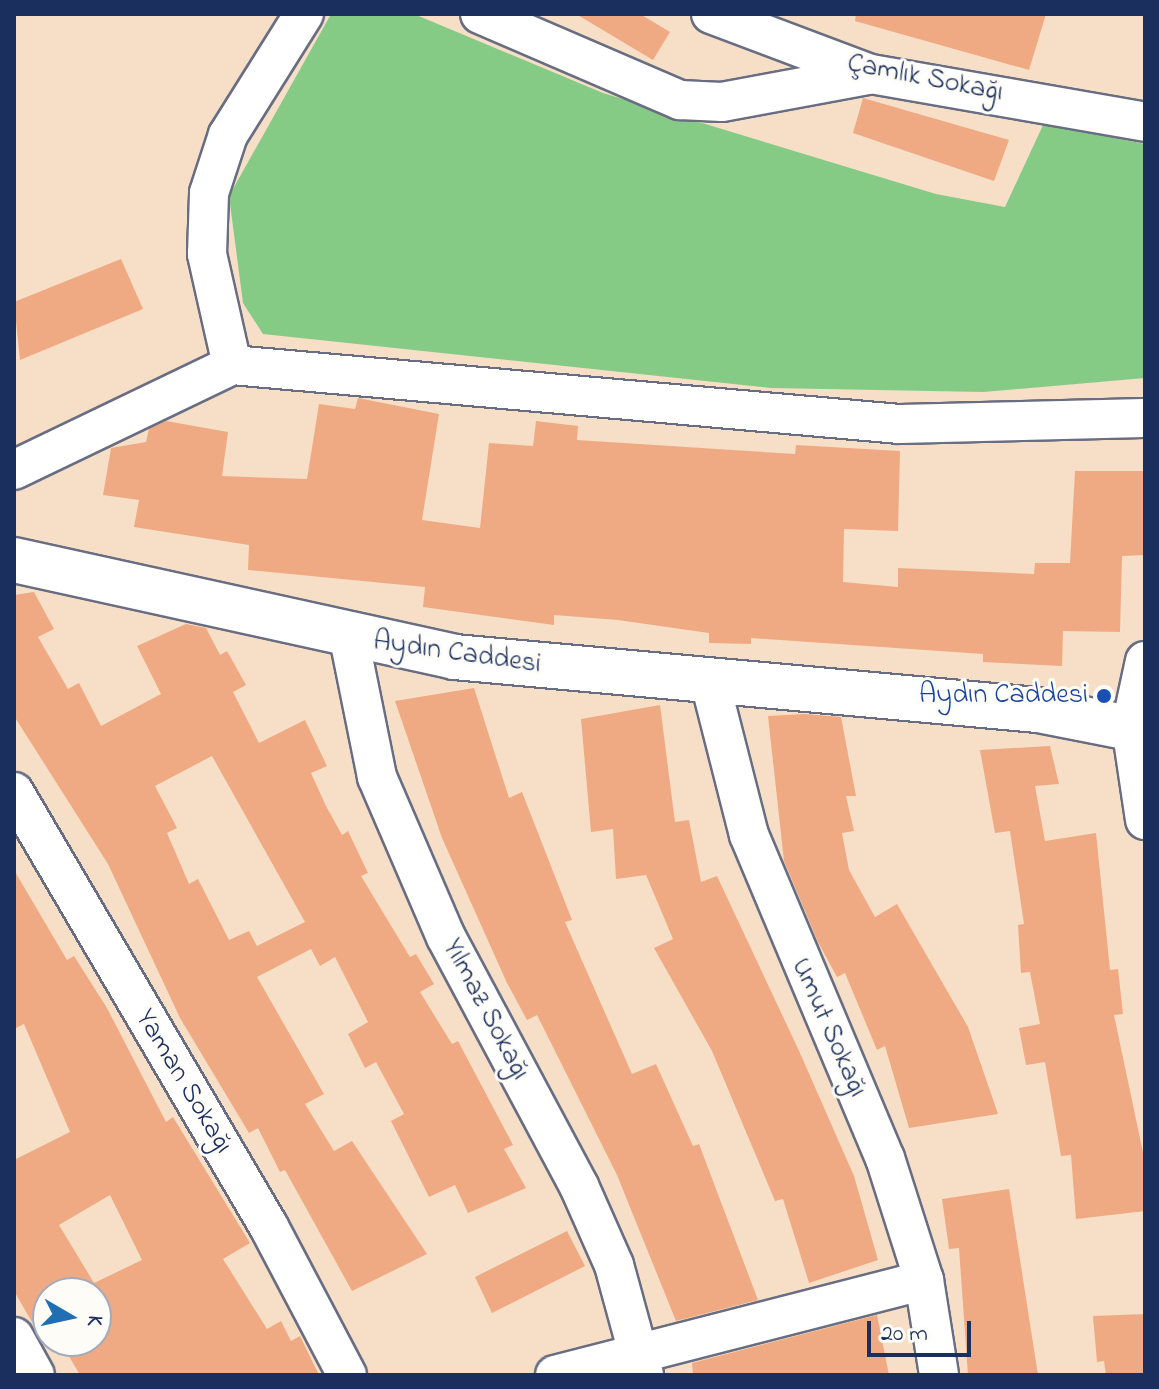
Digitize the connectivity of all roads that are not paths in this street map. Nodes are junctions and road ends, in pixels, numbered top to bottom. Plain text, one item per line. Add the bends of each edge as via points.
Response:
1 (304, 14) edge
2 (480, 14) edge
3 (711, 14) edge
4 (871, 74) junction
5 (1145, 122) edge
6 (232, 365) junction
7 (1145, 418) edge
8 (1100, 422) junction
9 (1145, 437) edge
10 (14, 470) edge
11 (14, 560) edge
12 (349, 638) junction
13 (1145, 661) edge
14 (710, 682) junction
15 (1138, 728) edge
16 (18, 812) edge
17 (1145, 820) edge
18 (924, 1280) junction
19 (14, 1337) edge
20 (642, 1362) edge
21 (35, 1375) edge
22 (347, 1375) edge
23 (555, 1375) edge
24 (939, 1375) edge

1 - 6 street via 228,135 209,193 207,254
2 - 4 street via 680,100 722,102
3 - 4 street, Çamlık Sokağı
4 - 5 street, Çamlık Sokağı
6 - 8 street via 899,424
6 - 10 street
7 - 8 street
8 - 9 street
11 - 12 street, Aydın Caddesi
12 - 14 street, Aydın Caddesi via 454,657
12 - 20 street, Yılmaz Sokağı via 377,777 446,937 579,1186
13 - 15 street
14 - 15 street, Aydın Caddesi via 1038,710
14 - 18 street, Umut Sokağı via 749,835 885,1158
15 - 17 street
16 - 22 street, Yaman Sokağı via 269,1227
18 - 20 street
18 - 24 street, Umut Sokağı
19 - 21 street
20 - 23 street

